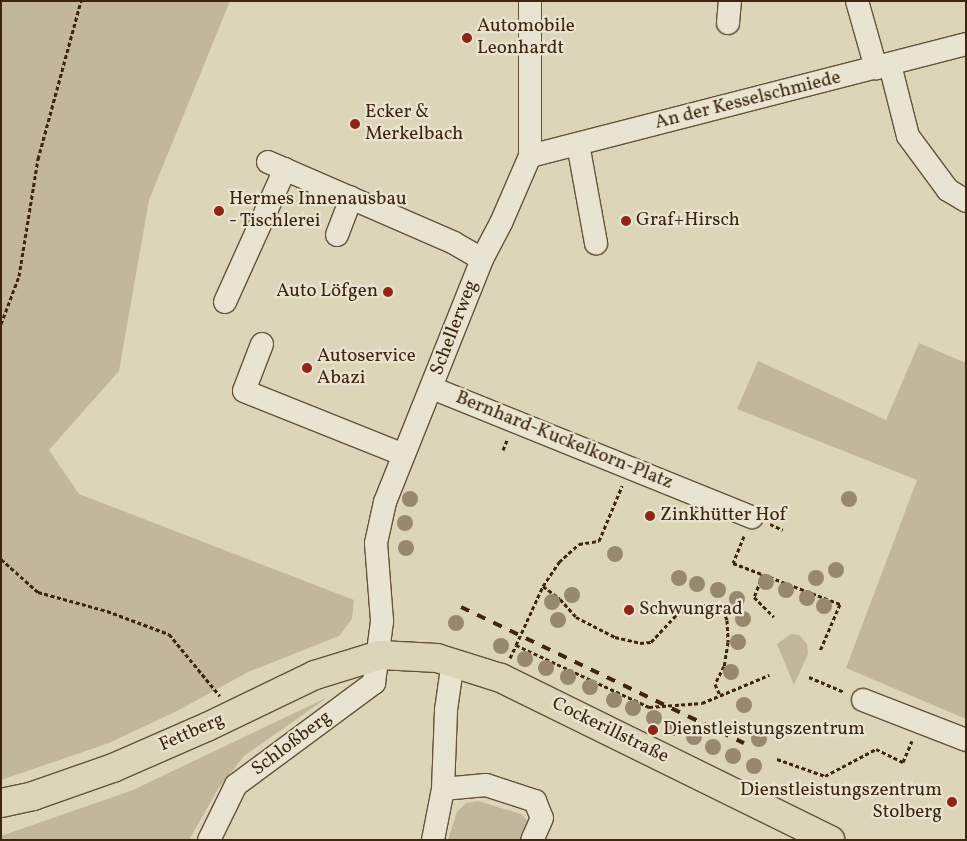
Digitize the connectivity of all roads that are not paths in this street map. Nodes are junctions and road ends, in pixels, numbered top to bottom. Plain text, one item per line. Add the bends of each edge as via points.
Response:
1 (530, 1) edge
2 (857, 1) edge
3 (966, 44) edge
4 (883, 66) junction
5 (578, 144) junction
6 (530, 156) junction
7 (351, 198) junction
8 (966, 201) edge
9 (337, 234) dead end
10 (596, 243) dead end
11 (482, 259) junction
12 (225, 302) dead end
13 (262, 344) dead end
14 (432, 388) junction
15 (404, 455) junction
16 (752, 517) road end
17 (380, 655) junction
18 (453, 661) junction
19 (854, 696) road end
20 (966, 740) edge
21 (443, 789) junction
22 (1, 803) edge
23 (209, 840) edge
24 (433, 840) edge
25 (532, 840) edge
26 (830, 840) edge

1 - 6 street, Schellerweg
2 - 4 street
3 - 4 street, An der Kesselschmiede
4 - 5 street, An der Kesselschmiede
4 - 8 street via 908,136 948,190
5 - 6 street, An der Kesselschmiede
5 - 10 street
6 - 11 street, Schellerweg
7 - 9 street
7 - 11 street via 454,243
7 - 12 street via 276,166
11 - 14 street, Schellerweg
13 - 15 street via 244,391
14 - 15 street, Schellerweg
14 - 16 street, Bernhard-Kuckelkorn-Platz
15 - 17 street, Schellerweg via 385,502 376,543 382,621
17 - 18 main road, Cockerillstraße
17 - 22 main road, Fettberg via 315,675 113,768 33,796
17 - 23 street, Schloßberg via 374,683 236,785
18 - 21 street via 446,710
18 - 26 main road, Cockerillstraße via 501,678
19 - 20 street
21 - 24 street
21 - 25 street via 486,785 535,801 542,818

